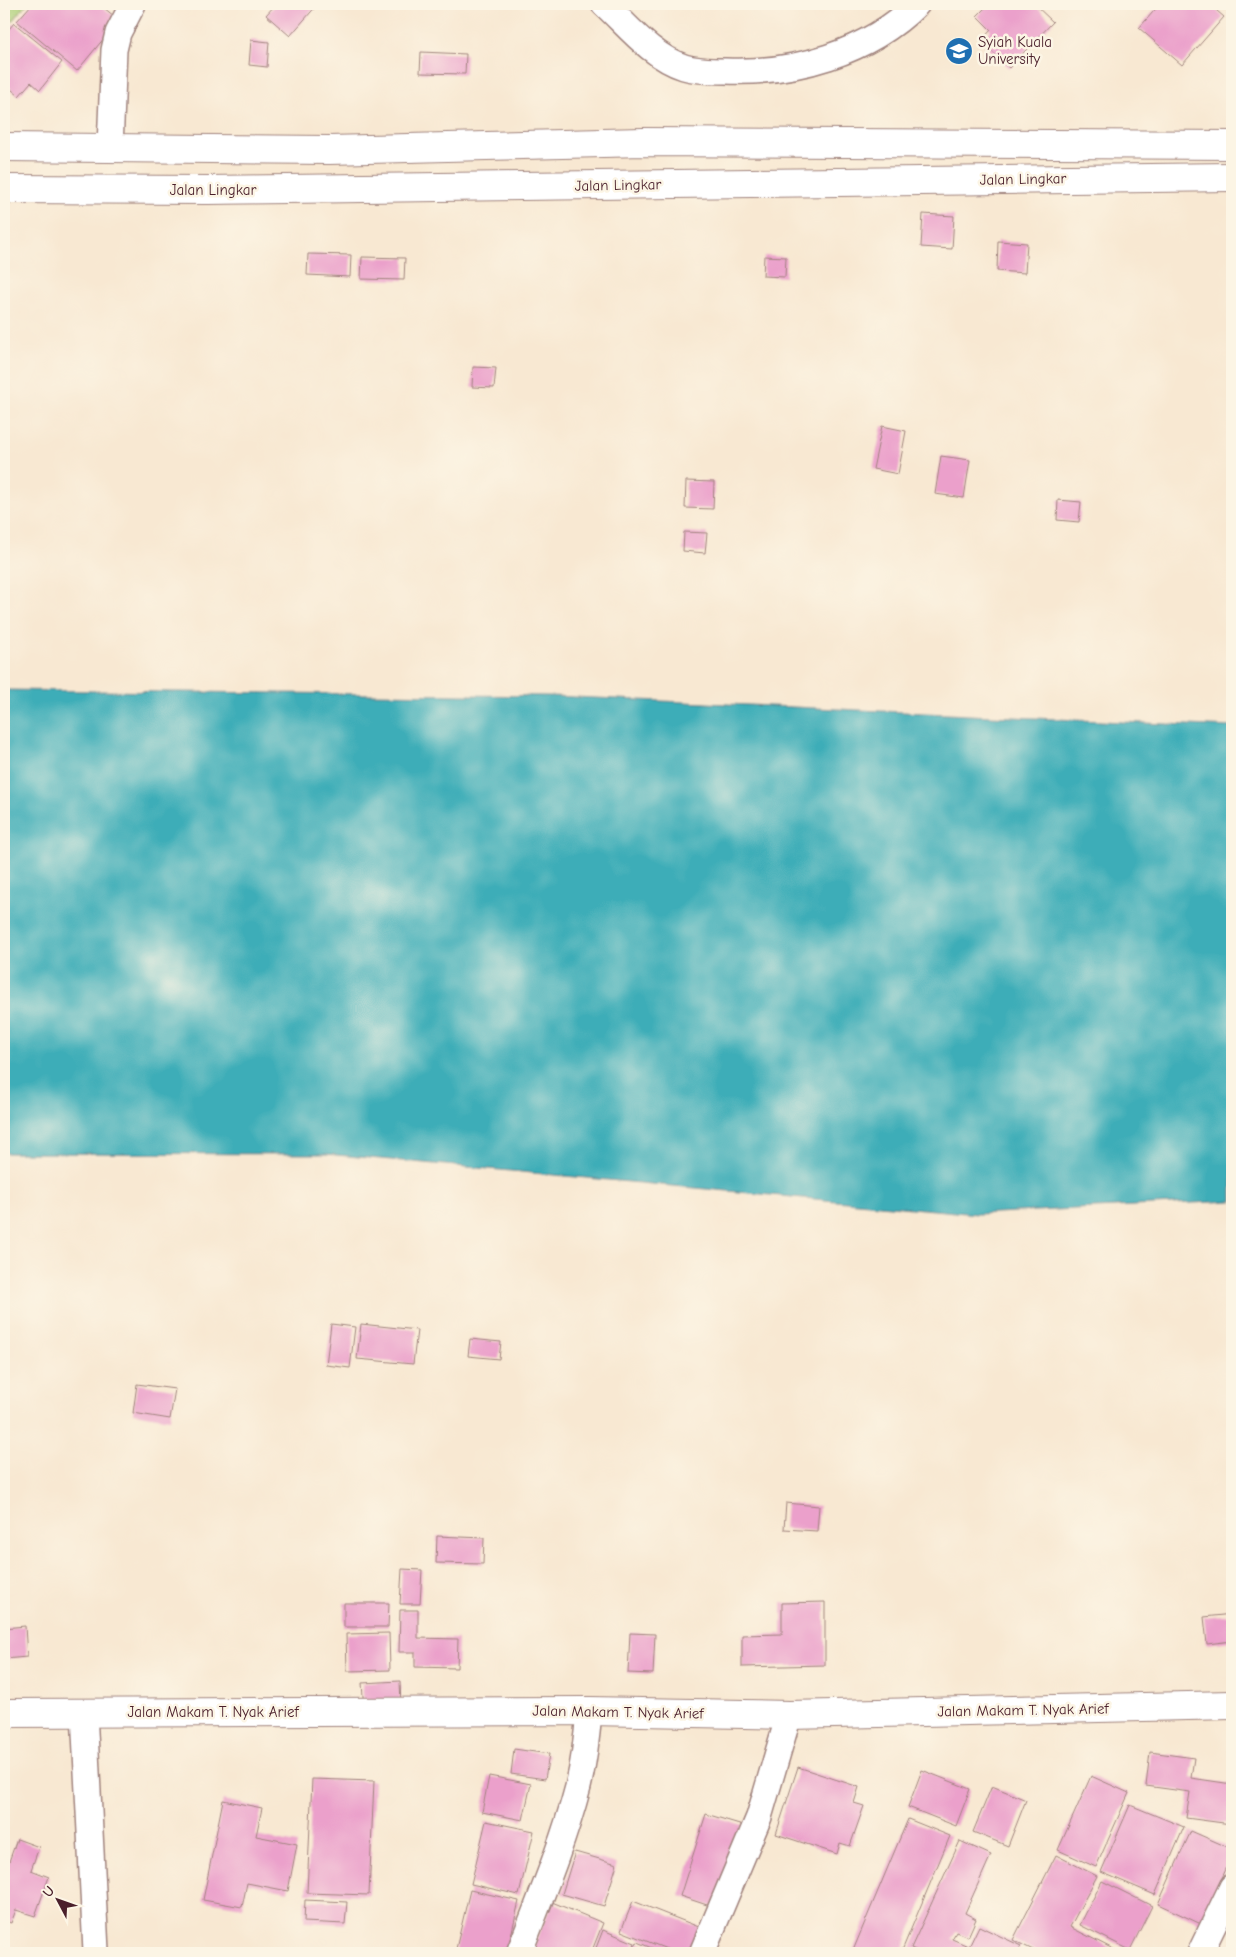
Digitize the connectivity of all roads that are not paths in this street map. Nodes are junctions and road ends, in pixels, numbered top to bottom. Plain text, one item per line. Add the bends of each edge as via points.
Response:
1 (133, 4) edge
2 (604, 4) edge
3 (917, 4) edge
4 (110, 138) junction
5 (1232, 145) edge
6 (4, 147) edge
7 (211, 148) junction
8 (1232, 176) edge
9 (4, 189) edge
10 (208, 190) junction
11 (1232, 1705) edge
12 (588, 1711) junction
13 (84, 1712) junction
14 (4, 1713) edge
15 (789, 1715) junction
16 (1232, 1887) edge
17 (1223, 1933) edge
18 (96, 1951) dead end
19 (519, 1953) edge
20 (702, 1953) edge
21 (1200, 1953) edge

1 - 4 street via 118,33 114,50
2 - 3 street via 669,61 684,68 742,72 795,66 838,54 900,21
4 - 6 street
4 - 7 street
5 - 7 street via 643,142 329,150
7 - 10 street
8 - 10 street, Jalan Lingkar
9 - 10 street, Jalan Lingkar
11 - 15 street, Jalan Makam T. Nyak Arief
12 - 13 street, Jalan Makam T. Nyak Arief
12 - 15 street, Jalan Makam T. Nyak Arief
12 - 19 street via 586,1749 578,1787 559,1848
13 - 14 street, Jalan Makam T. Nyak Arief
13 - 18 street
15 - 20 street via 759,1817
16 - 17 street
17 - 21 street

